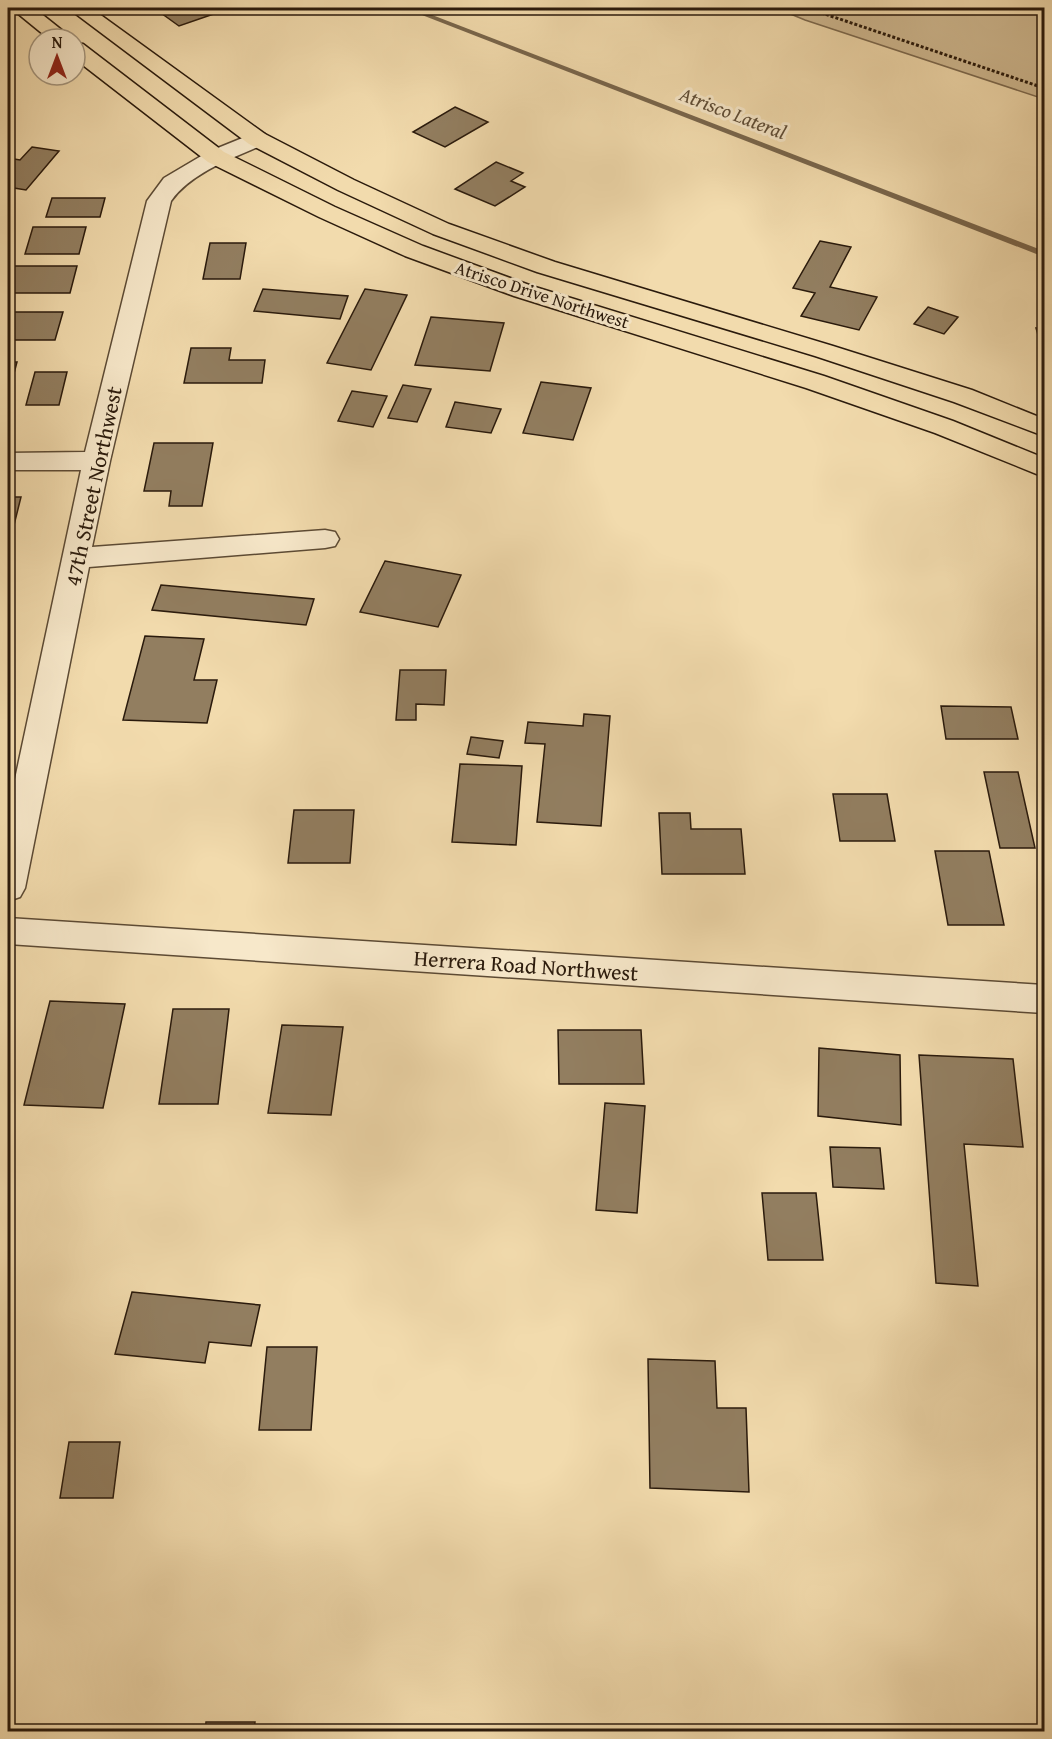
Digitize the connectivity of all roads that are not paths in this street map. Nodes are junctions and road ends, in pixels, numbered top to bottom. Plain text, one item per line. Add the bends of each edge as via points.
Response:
1 (21, 8) edge
2 (78, 8) edge
3 (46, 27) edge
4 (87, 58) edge
5 (257, 139) junction
6 (216, 157) junction
7 (1044, 428) edge
8 (8, 460) edge
9 (96, 461) junction
10 (1044, 468) edge
11 (325, 539) dead end
12 (76, 558) junction
13 (8, 888) edge
14 (8, 931) edge
15 (1044, 999) edge

1 - 3 main road
2 - 5 main road, Atrisco Drive Northwest
4 - 6 main road, Atrisco Drive Northwest
5 - 6 street, 47th Street Northwest
5 - 7 main road, Atrisco Drive Northwest via 441,229 546,267 963,396
6 - 9 street, 47th Street Northwest via 172,183 159,201
6 - 10 main road, Atrisco Drive Northwest via 414,251 523,291 814,382 944,427
8 - 9 street
9 - 12 street, 47th Street Northwest
11 - 12 street
12 - 13 street, 47th Street Northwest
14 - 15 street, Herrera Road Northwest

